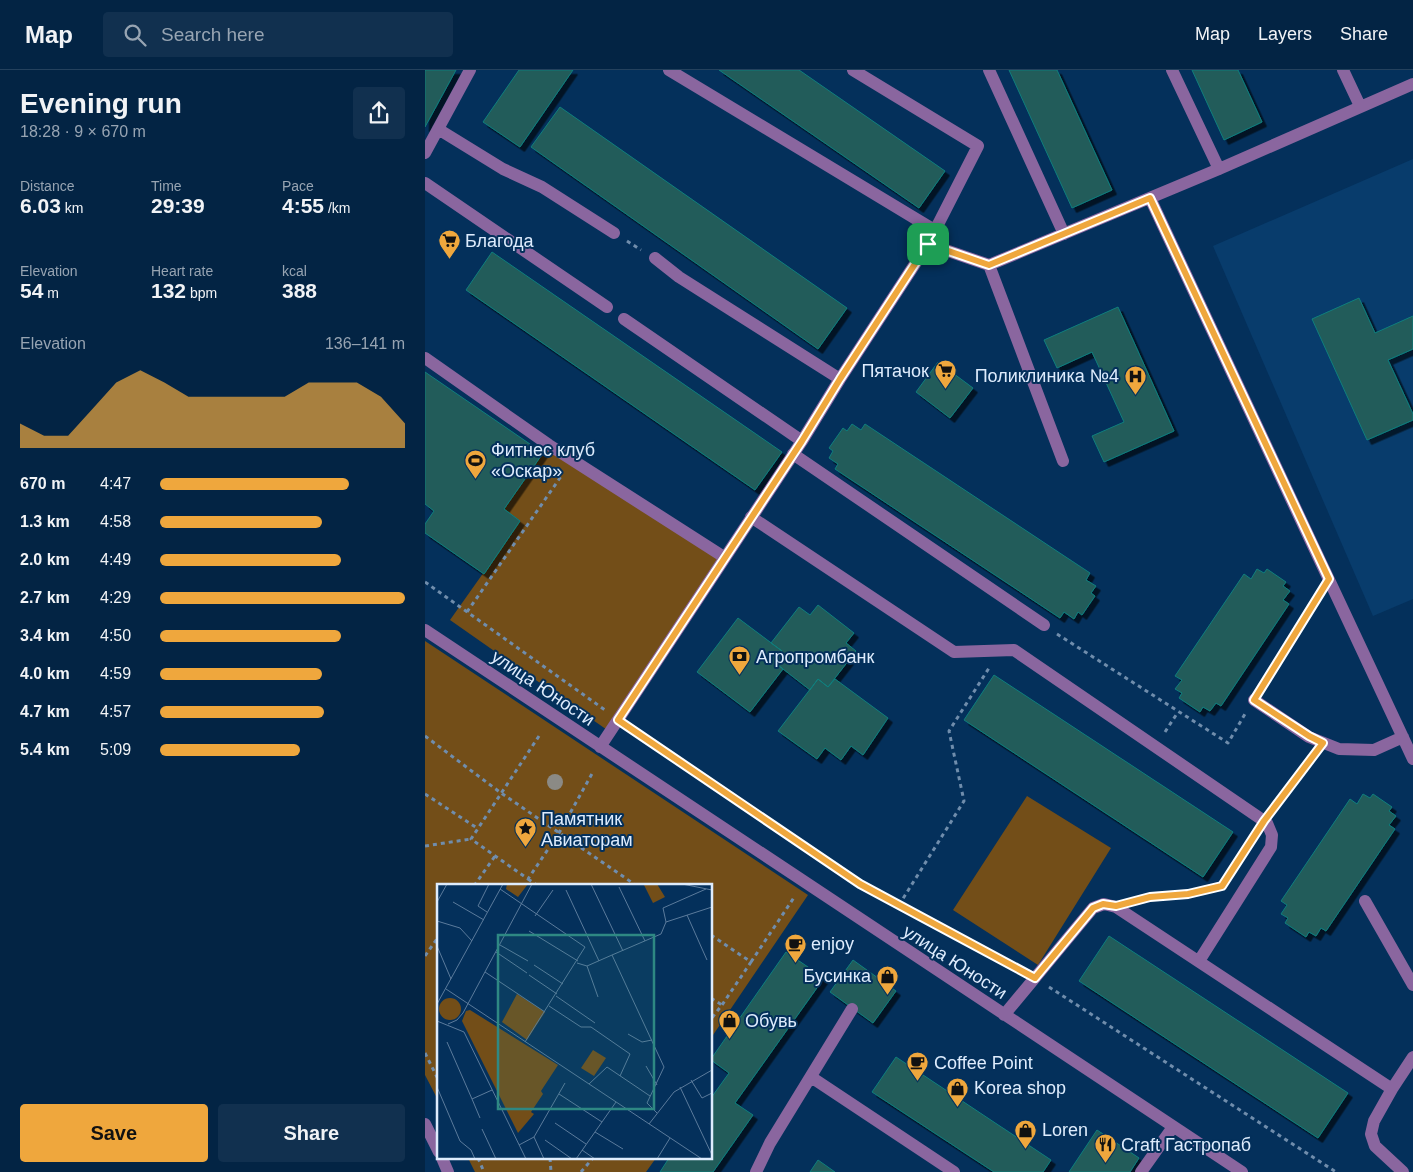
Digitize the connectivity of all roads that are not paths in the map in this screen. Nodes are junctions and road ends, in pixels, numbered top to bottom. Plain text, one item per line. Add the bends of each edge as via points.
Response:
1 (470, 70) edge
2 (669, 70) edge
3 (853, 70) edge
4 (989, 70) edge
5 (1172, 70) edge
6 (1343, 70) edge
7 (1413, 84) edge
8 (1360, 106) junction
9 (438, 129) junction
10 (425, 152) edge
11 (1219, 169) junction
12 (425, 183) edge
13 (1150, 198) junction
14 (936, 231) junction
15 (614, 233) road end
16 (1064, 234) junction
17 (928, 244) junction
18 (655, 258) road end
19 (989, 265) junction
20 (607, 307) dead end
21 (624, 319) dead end
22 (425, 358) edge
23 (840, 379) junction
24 (802, 441) junction
25 (793, 454) junction
26 (1063, 461) dead end
27 (751, 517) junction
28 (724, 557) junction
29 (1044, 625) road end
30 (425, 630) edge
31 (1254, 700) road end
32 (1403, 737) junction
33 (600, 747) junction
34 (1413, 759) edge
35 (1365, 902) dead end
36 (1199, 961) junction
37 (1413, 985) edge
38 (852, 1009) dead end
39 (1004, 1015) junction
40 (1413, 1056) edge
41 (811, 1077) junction
42 (1392, 1089) junction
43 (425, 1124) edge
44 (1173, 1126) junction
45 (437, 1148) edge
46 (443, 1160) edge
47 (449, 1172) edge
48 (756, 1172) edge
49 (954, 1172) edge
50 (1141, 1172) edge
51 (1242, 1172) edge
52 (1403, 1172) edge

1 - 9 street
2 - 14 street
3 - 14 street via 978,146
4 - 16 street
5 - 11 street
6 - 8 street
7 - 8 street
8 - 11 street
9 - 10 street
9 - 15 street via 503,169 542,187
11 - 13 street
12 - 20 street
13 - 16 street
13 - 32 street
14 - 17 street
16 - 19 street
17 - 19 street
17 - 23 street
18 - 23 street via 679,277
19 - 26 street
21 - 24 street
22 - 28 street via 572,460
23 - 24 street
24 - 25 street
25 - 27 street
25 - 29 street
27 - 28 street
27 - 36 street via 954,652 1014,650 1267,823 1272,835 1271,847
28 - 33 street
30 - 33 street, улица Юности
31 - 32 street via 1309,736 1339,749 1374,750
32 - 34 street
33 - 39 street, улица Юности
35 - 37 street
36 - 39 street via 1116,906 1103,904 1093,908
36 - 42 street
38 - 41 street
39 - 44 street, улица Юности
40 - 42 street
41 - 48 street
41 - 49 street
42 - 52 street via 1374,1121 1371,1134 1375,1146
43 - 45 street
44 - 50 street
44 - 51 street, улица Юности
46 - 47 street

